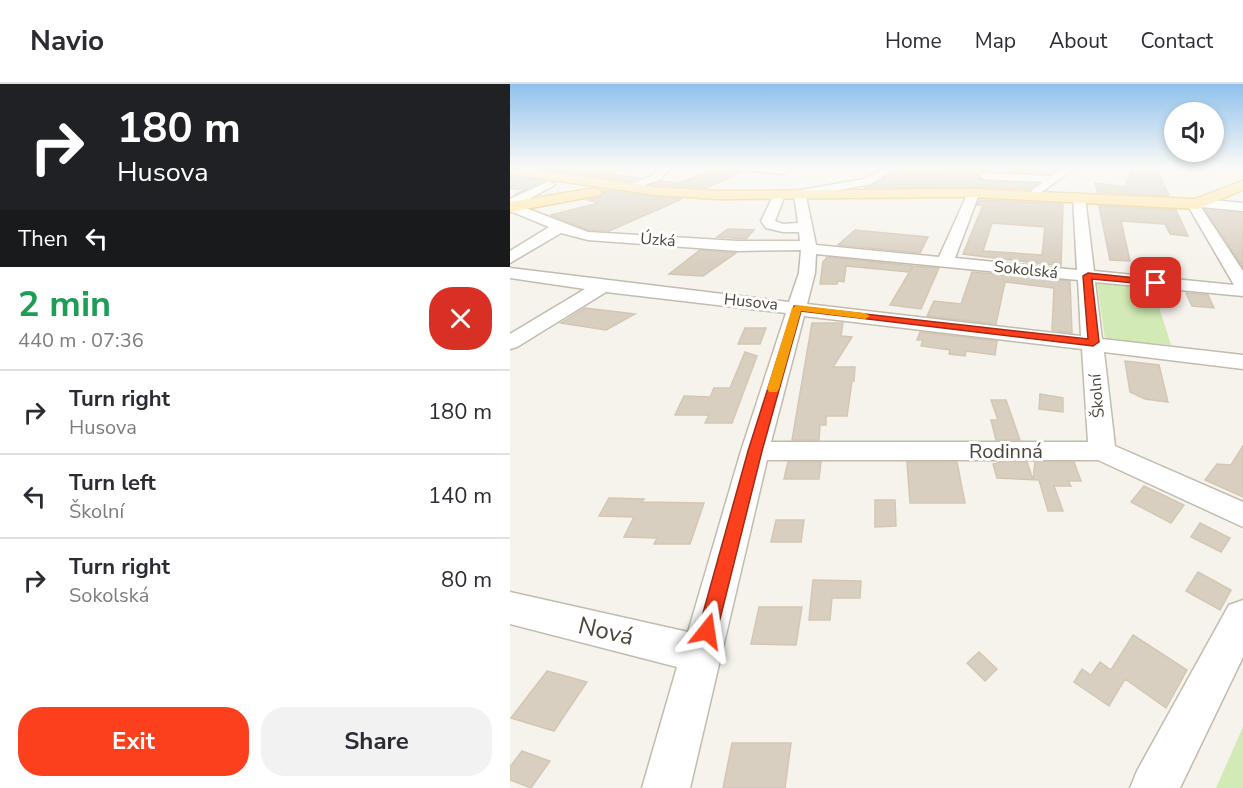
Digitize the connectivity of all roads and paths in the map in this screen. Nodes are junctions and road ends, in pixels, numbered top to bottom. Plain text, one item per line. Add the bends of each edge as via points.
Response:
1 (555, 199) edge
2 (792, 199) edge
3 (971, 199) edge
4 (1079, 199) edge
5 (1115, 199) edge
6 (1206, 199) edge
7 (1197, 203) junction
8 (511, 206) edge
9 (1243, 207) edge
10 (561, 228) junction
11 (808, 240) junction
12 (510, 258) edge
13 (945, 262) junction
14 (510, 273) edge
15 (1088, 276) junction
16 (1243, 285) edge
17 (603, 286) junction
18 (1243, 291) edge
19 (797, 308) junction
20 (1093, 342) junction
21 (510, 343) edge
22 (1243, 362) edge
23 (755, 451) junction
24 (1102, 451) junction
25 (1243, 515) edge
26 (510, 608) edge
27 (1243, 617) edge
28 (701, 654) junction
29 (666, 788) edge
30 (1154, 788) edge

1 - 8 main road
2 - 11 street
3 - 13 street
4 - 15 street, Školní
5 - 7 main road
6 - 7 main road
7 - 9 street
7 - 16 street
8 - 10 street, Úzká
10 - 11 street, Úzká via 588,236 738,246
10 - 12 street
11 - 13 street, Sokolská
11 - 19 street via 807,273
13 - 15 street, Sokolská
14 - 17 street, Husova
15 - 18 street, Sokolská
15 - 20 street, Školní
17 - 19 street, Husova
17 - 21 street
19 - 20 street, Husova
19 - 23 street
20 - 22 street, Husova
20 - 24 street, Školní
23 - 24 street, Rodinná
23 - 28 street
24 - 25 street, Rodinná
26 - 28 street, Nová
27 - 30 street
28 - 29 street

